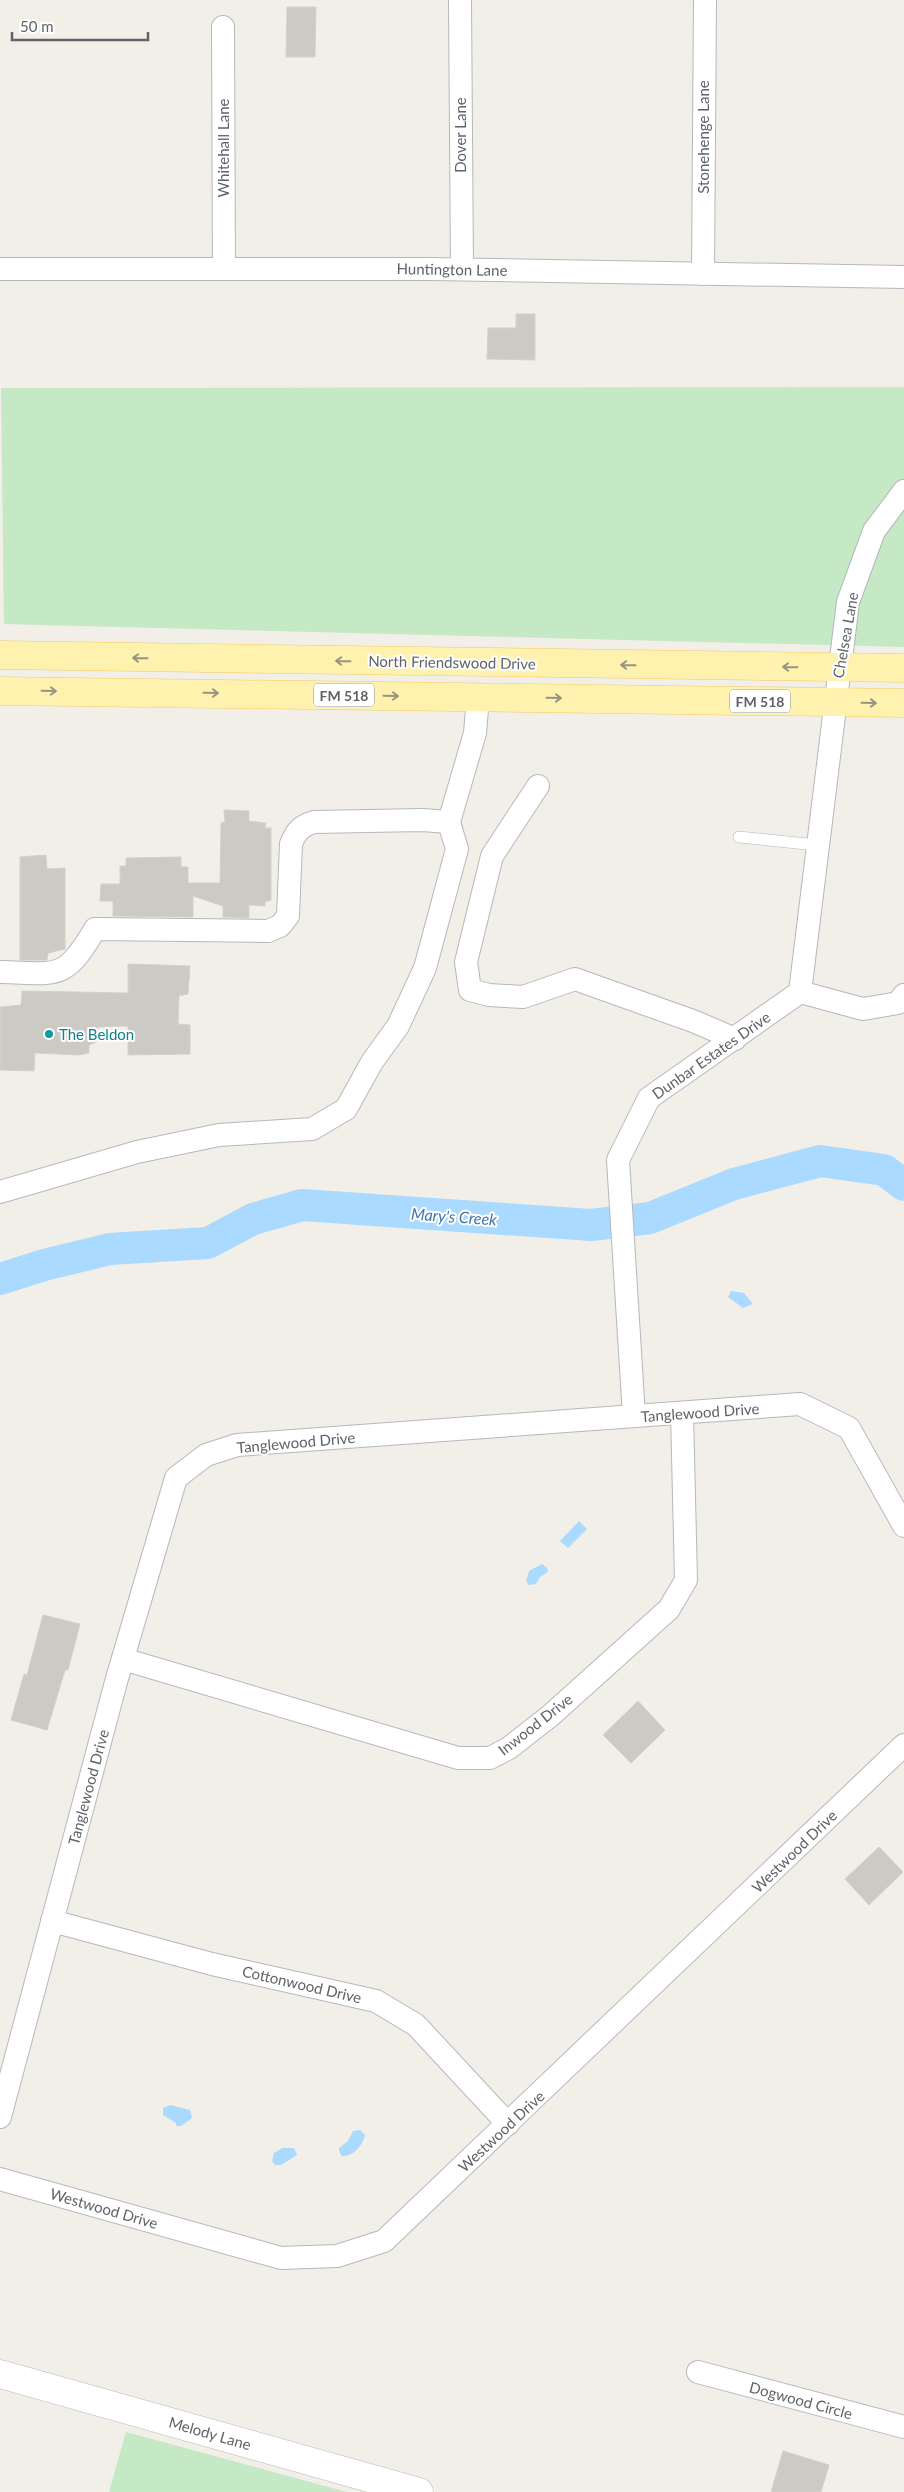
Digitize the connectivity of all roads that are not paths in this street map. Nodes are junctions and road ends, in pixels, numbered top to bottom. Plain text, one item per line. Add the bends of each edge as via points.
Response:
1 (460, 0) edge
2 (705, 0) edge
3 (222, 27) dead end
4 (0, 269) edge
5 (224, 269) junction
6 (462, 269) junction
7 (703, 274) junction
8 (904, 278) edge
9 (904, 491) edge
10 (0, 655) edge
11 (839, 667) junction
12 (904, 668) edge
13 (0, 691) edge
14 (478, 697) junction
15 (834, 702) junction
16 (904, 703) edge
17 (538, 786) dead end
18 (449, 822) junction
19 (739, 837) dead end
20 (817, 845) junction
21 (3, 968) edge
22 (800, 992) junction
23 (902, 1000) edge
24 (736, 1039) junction
25 (0, 1192) edge
26 (682, 1413) junction
27 (634, 1416) junction
28 (904, 1526) edge
29 (123, 1659) junction
30 (904, 1745) edge
31 (52, 1920) junction
32 (0, 2117) edge
33 (508, 2124) junction
34 (0, 2179) edge
35 (698, 2372) dead end
36 (0, 2374) edge
37 (904, 2427) edge
38 (419, 2492) edge

1 - 6 street, Dover Lane
2 - 7 street, Stonehenge Lane
3 - 5 street, Whitehall Lane
4 - 5 street, Huntington Lane
5 - 6 street, Huntington Lane
6 - 7 street, Huntington Lane
7 - 8 street, Huntington Lane
9 - 11 street, Chelsea Lane via 874,531 848,602
11 -> 10 main road, North Friendswood Drive / FM 518
11 - 12 main road, North Friendswood Drive / FM 518
11 - 15 street, Chelsea Lane
13 -> 14 main road, FM 518
14 -> 15 main road, FM 518
14 - 18 street via 475,733
15 -> 16 main road, FM 518
15 - 20 street
17 - 24 street via 492,856 466,962 470,990 523,997 575,979
18 - 21 street via 314,822 303,826 295,833 291,844 288,916 280,926 268,931 95,929 69,966 53,973
18 - 25 street via 457,849 425,968 398,1026 372,1062 346,1109 312,1129 219,1135 137,1152
19 - 20 lane
20 - 22 street
22 - 23 street via 863,1009
22 - 24 street, Dunbar Estates Drive
24 - 27 street, Dunbar Estates Drive via 649,1098 618,1160
26 - 27 street, Tanglewood Drive
26 - 28 street, Tanglewood Drive via 800,1404 849,1428
26 - 29 street, Inwood Drive via 686,1580 669,1609 550,1716 509,1748 490,1758 458,1758
27 - 29 street, Tanglewood Drive via 237,1445 206,1455 176,1478
29 - 31 street, Tanglewood Drive
30 - 33 street, Westwood Drive
31 - 32 street, Tanglewood Drive
31 - 33 street, Cottonwood Drive via 212,1964 376,2001 416,2025
33 - 34 street, Westwood Drive via 384,2241 337,2256 281,2258
35 - 37 street, Dogwood Circle
36 - 38 street, Melody Lane

